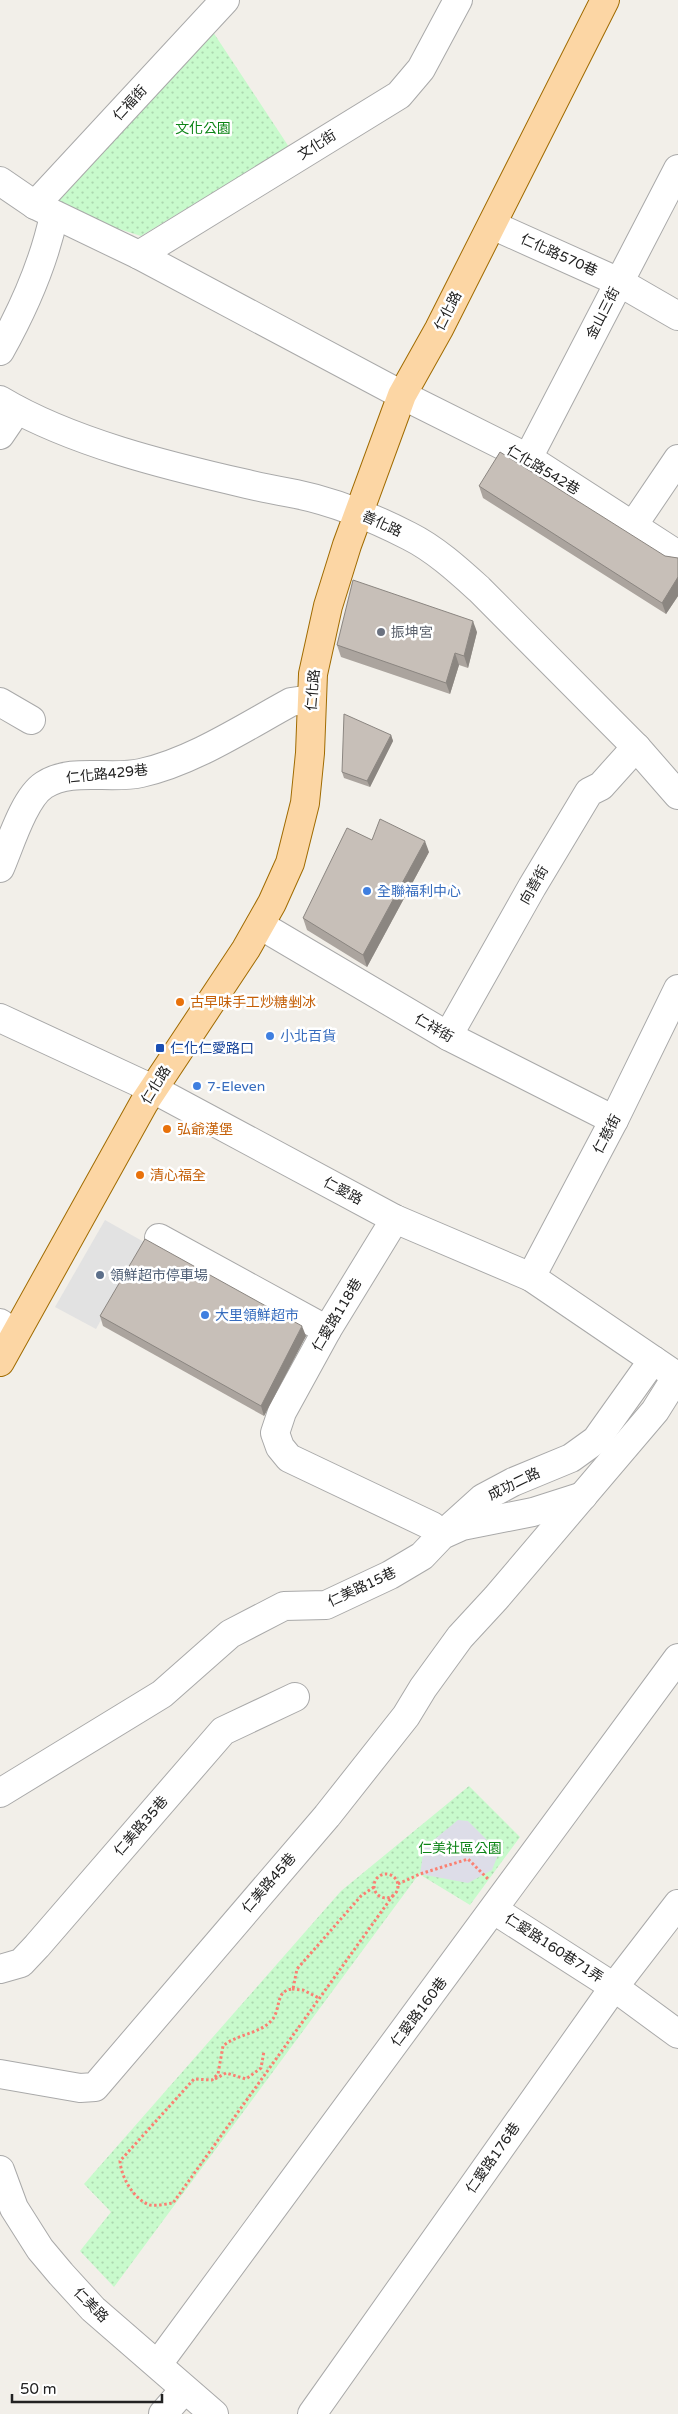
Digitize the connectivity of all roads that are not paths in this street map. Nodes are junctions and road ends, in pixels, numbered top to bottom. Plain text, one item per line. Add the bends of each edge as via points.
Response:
1 (225, 0) edge
2 (458, 0) edge
3 (605, 0) edge
4 (678, 169) edge
5 (0, 182) edge
6 (45, 210) junction
7 (492, 225) junction
8 (139, 255) junction
9 (619, 282) junction
10 (678, 316) edge
11 (0, 351) edge
12 (402, 396) junction
13 (8, 405) edge
14 (0, 435) edge
15 (528, 458) junction
16 (678, 459) edge
17 (359, 513) junction
18 (632, 527) junction
19 (678, 555) edge
20 (311, 699) junction
21 (0, 702) edge
22 (32, 720) dead end
23 (636, 747) junction
24 (678, 795) edge
25 (0, 868) edge
26 (260, 925) junction
27 (678, 989) edge
28 (0, 1018) edge
29 (448, 1036) junction
30 (152, 1089) junction
31 (614, 1120) junction
32 (395, 1219) junction
33 (159, 1238) dead end
34 (531, 1277) junction
35 (7, 1329) edge
36 (327, 1330) junction
37 (0, 1362) edge
38 (671, 1368) edge
39 (583, 1496) junction
40 (442, 1535) junction
41 (678, 1658) edge
42 (295, 1698) dead end
43 (0, 1793) edge
44 (500, 1902) junction
45 (678, 1904) edge
46 (0, 1968) edge
47 (614, 1987) junction
48 (678, 2034) edge
49 (0, 2074) edge
50 (0, 2170) edge
51 (158, 2364) junction
52 (184, 2390) junction
53 (162, 2414) edge
54 (214, 2414) edge
55 (312, 2414) edge

1 - 6 street, 仁福街
2 - 8 street, 文化街 via 422,69 399,95
3 - 7 main road, 仁化路
4 - 9 street, 金山三街
5 - 6 street
6 - 8 street
6 - 11 street via 49,241 20,315
7 - 9 street, 仁化路570巷
7 - 12 main road, 仁化路
8 - 12 street
9 - 10 street, 仁化路570巷
9 - 15 street, 金山三街
12 - 15 street, 仁化路542巷
12 - 17 main road, 仁化路
13 - 14 street
13 - 17 street, 善化路 via 133,455 297,494
15 - 18 street, 仁化路542巷
16 - 18 street
17 - 20 main road, 仁化路 via 328,606 313,674
17 - 23 street, 善化路 via 411,537 454,567
18 - 19 street, 仁化路542巷
20 - 25 street, 仁化路429巷 via 291,702 175,763 140,774 66,776 44,785 29,802
20 - 26 main road, 仁化路 via 310,753 299,832 290,862
21 - 22 street
23 - 24 street, 善化路
23 - 29 street, 向善街 via 601,786 589,792
26 - 29 street, 仁祥街
26 - 30 main road, 仁化路 via 209,1007
27 - 31 street, 仁慈街
28 - 30 street, 仁愛路
29 - 31 street, 仁祥街
30 - 32 street, 仁愛路
30 - 35 main road, 仁化路
31 - 34 street, 仁慈街
32 - 34 street, 仁愛路
32 - 36 street, 仁愛路118巷
33 - 36 street
34 - 38 street, 仁愛路
35 - 37 main road, 仁化路
36 - 40 street, 仁愛路118巷 via 282,1412 275,1433 280,1448 289,1458 432,1526
38 - 39 street via 655,1411
38 - 40 street, 成功二路 via 596,1440 570,1458 483,1498
39 - 40 street, 仁美路15巷 via 533,1512 462,1526
39 - 49 street, 仁美路45巷 via 460,1637 406,1716 327,1816 95,2087 80,2088
40 - 43 street, 仁美路15巷 via 422,1556 326,1605 284,1606 230,1634 162,1694
41 - 44 street, 仁愛路160巷
42 - 46 street, 仁美路35巷 via 223,1731 38,1946 21,1963
44 - 47 street, 仁愛路160巷71弄
44 - 51 street, 仁愛路160巷
45 - 47 street, 仁愛路176巷
47 - 48 street, 仁愛路160巷71弄
47 - 55 street, 仁愛路176巷
50 - 51 street, 仁美路 via 8,2196 40,2249 93,2309
51 - 52 street, 仁美路
52 - 53 street
52 - 54 street, 仁美路

